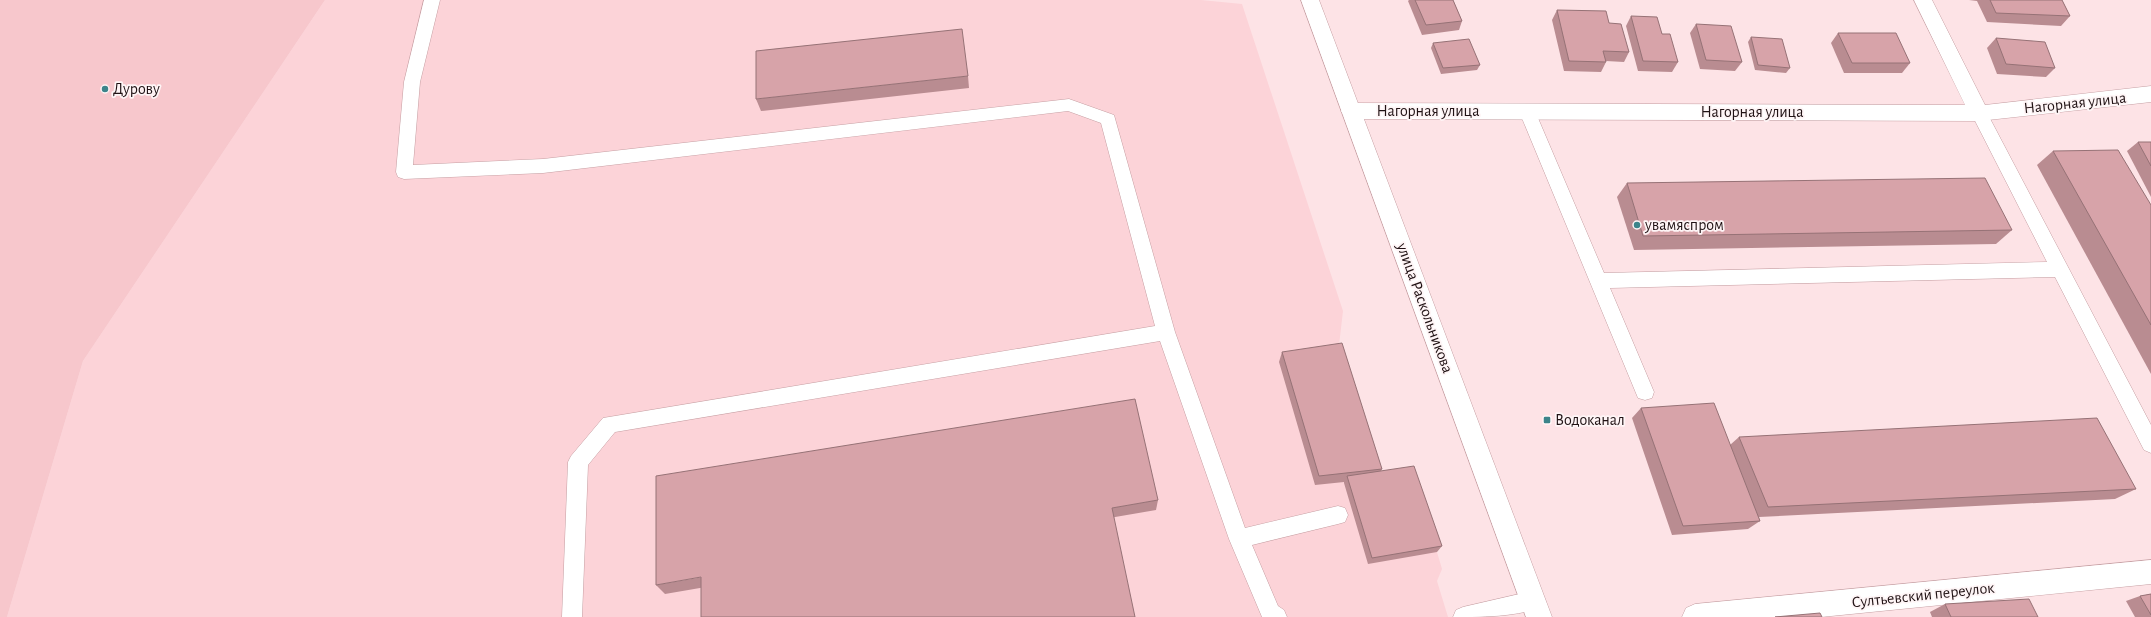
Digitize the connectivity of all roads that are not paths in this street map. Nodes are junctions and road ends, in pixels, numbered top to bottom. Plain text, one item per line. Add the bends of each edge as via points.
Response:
1 (432, 0) edge
2 (1310, 0) edge
3 (1923, 0) edge
4 (2151, 94) edge
5 (1351, 111) junction
6 (1527, 111) junction
7 (1979, 113) junction
8 (2060, 270) junction
9 (1599, 281) junction
10 (1166, 332) junction
11 (1645, 392) dead end
12 (2151, 444) edge
13 (1338, 515) dead end
14 (1239, 539) junction
15 (2151, 572) edge
16 (1536, 609) edge
17 (572, 617) edge
18 (1277, 617) edge
19 (1463, 617) edge
20 (1695, 617) edge

1 - 10 lane via 412,82 404,172 543,166 1069,105 1108,119
2 - 5 street, улица Раскольникова
3 - 7 street
4 - 7 street, Нагорная улица
5 - 6 street, Нагорная улица
5 - 16 street, улица Раскольникова
6 - 7 street, Нагорная улица
6 - 9 lane
7 - 8 lane
8 - 9 lane
8 - 12 lane
9 - 11 lane
10 - 14 lane
10 - 17 lane via 610,424 578,462
13 - 14 lane
14 - 18 lane via 1271,612
15 - 20 street, Султьевский переулок
16 - 19 lane

